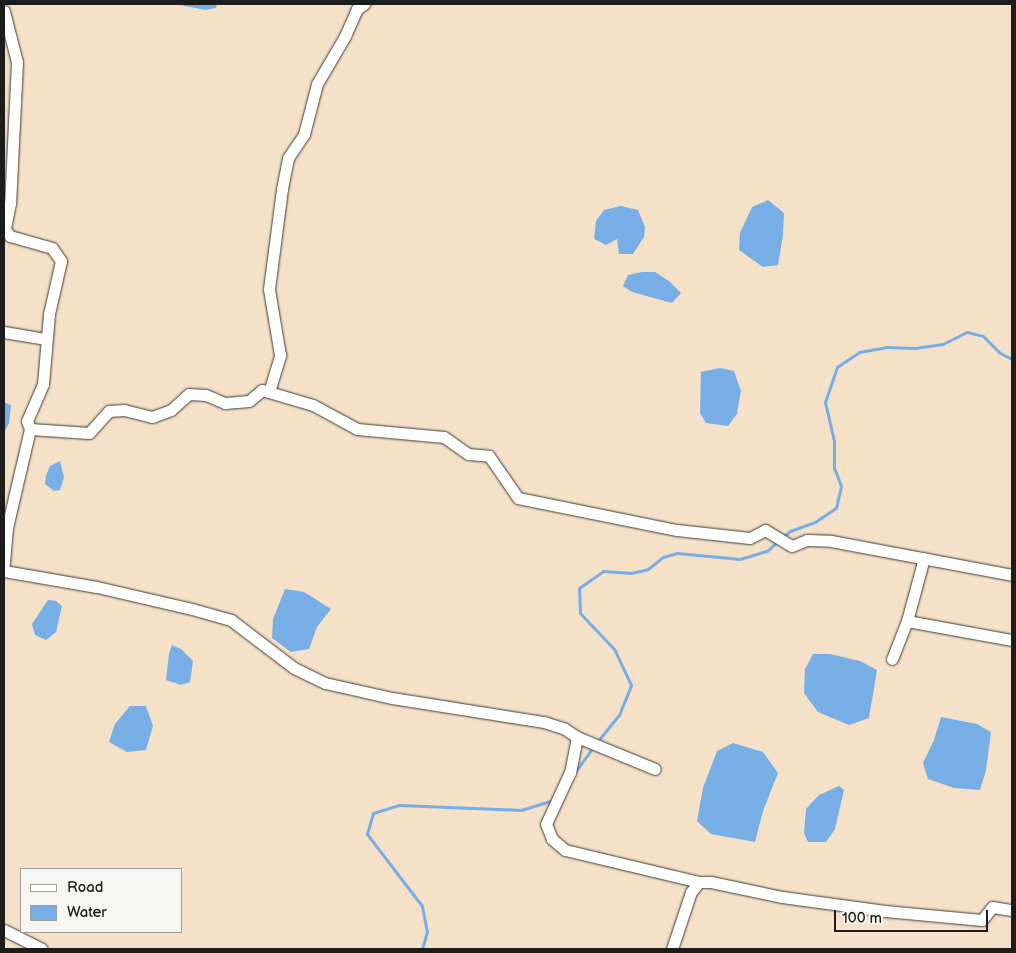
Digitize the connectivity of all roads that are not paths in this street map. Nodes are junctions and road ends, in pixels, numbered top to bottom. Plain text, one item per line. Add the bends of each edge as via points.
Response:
1 (364, 4) edge
2 (4, 11) edge
3 (4, 228) edge
4 (4, 332) edge
5 (46, 339) junction
6 (269, 392) junction
7 (30, 430) junction
8 (6, 527) edge
9 (924, 558) junction
10 (4, 565) edge
11 (4, 570) edge
12 (1012, 574) edge
13 (907, 620) junction
14 (1012, 640) edge
15 (892, 659) dead end
16 (577, 737) junction
17 (655, 769) dead end
18 (699, 882) junction
19 (1012, 910) edge
20 (4, 930) edge
21 (42, 949) edge
22 (672, 949) edge

1 - 6 street via 357,9 317,84 304,134 288,158 269,289 280,355
2 - 3 street via 17,62 10,203
3 - 5 street via 10,236 52,248 61,261
4 - 5 street
5 - 7 street via 45,374 27,421
6 - 7 street via 262,390 249,401 225,403 206,395 189,394 171,410 152,417 124,410 109,412 89,433
6 - 9 street via 313,406 357,429 444,436 468,454 489,456 518,498 678,530 750,538 765,530 792,546 808,540 831,541
7 - 8 street
8 - 10 street
9 - 12 street
9 - 13 street
11 - 16 street via 97,587 231,620 294,668 325,683 392,698 544,722
13 - 14 street
13 - 15 street
16 - 17 street
16 - 18 street via 570,772 546,824 552,839 565,850
18 - 19 street via 782,898 982,920 992,906
18 - 22 street via 691,892
20 - 21 street

